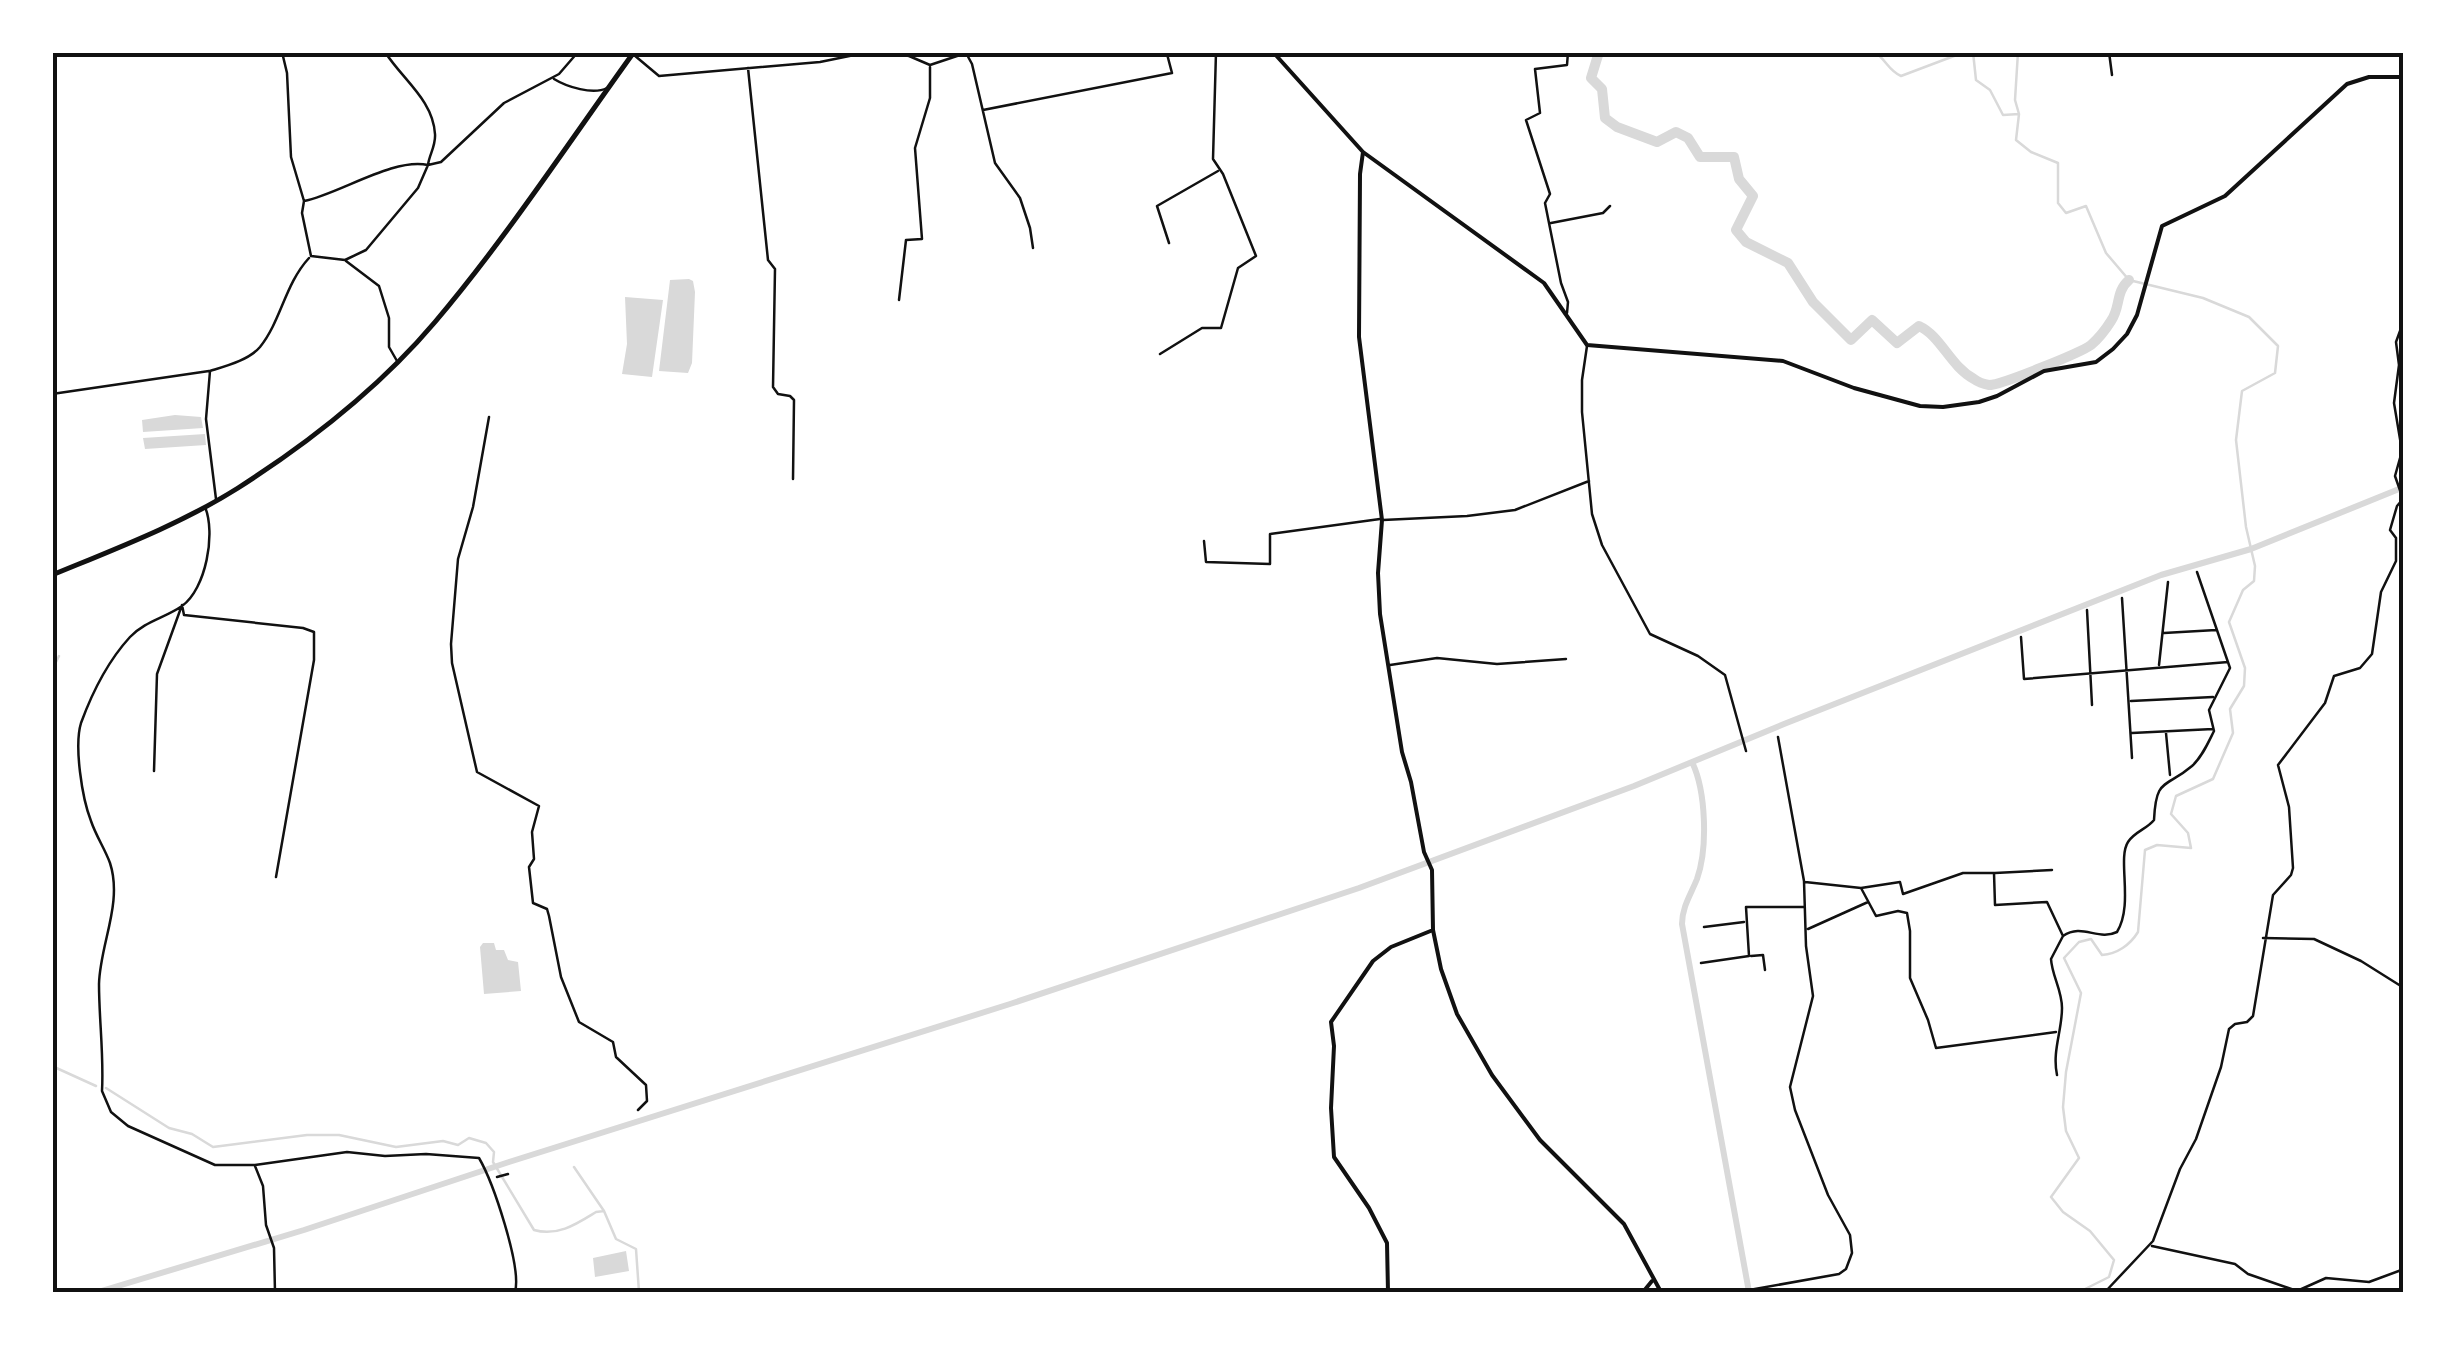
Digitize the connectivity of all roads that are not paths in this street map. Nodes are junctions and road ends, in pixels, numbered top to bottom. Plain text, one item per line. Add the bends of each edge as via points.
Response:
1 (282, 52) edge
2 (385, 52) edge
3 (578, 52) edge
4 (869, 52) edge
5 (883, 52) edge
6 (1175, 52) edge
7 (1216, 52) edge
8 (1273, 52) edge
9 (1568, 52) edge
10 (2109, 52) edge
11 (633, 53) edge
12 (930, 65) junction
13 (748, 68) junction
14 (2112, 75) dead end
15 (2404, 77) edge
16 (553, 78) junction
17 (608, 88) junction
18 (982, 110) junction
19 (1363, 152) junction
20 (428, 165) junction
21 (1220, 170) junction
22 (304, 200) junction
23 (1610, 206) dead end
24 (1550, 224) junction
25 (1169, 243) dead end
26 (1033, 248) dead end
27 (311, 256) junction
28 (344, 260) junction
29 (899, 300) dead end
30 (1566, 314) junction
31 (2404, 320) edge
32 (1587, 345) junction
33 (1160, 354) dead end
34 (397, 360) junction
35 (210, 370) junction
36 (52, 394) edge
37 (489, 417) dead end
38 (793, 479) dead end
39 (1591, 480) junction
40 (2404, 498) edge
41 (216, 500) junction
42 (204, 506) junction
43 (1382, 520) junction
44 (1204, 542) dead end
45 (2197, 572) dead end
46 (52, 575) edge
47 (2168, 582) dead end
48 (2122, 598) dead end
49 (182, 606) junction
50 (2086, 610) dead end
51 (2216, 630) junction
52 (2162, 633) junction
53 (2021, 637) dead end
54 (1566, 659) dead end
55 (2228, 662) junction
56 (1388, 665) junction
57 (2159, 666) junction
58 (2127, 668) junction
59 (2092, 672) junction
60 (2215, 696) junction
61 (2129, 701) junction
62 (2092, 705) dead end
63 (2213, 729) junction
64 (2166, 732) junction
65 (2131, 733) junction
66 (1778, 736) dead end
67 (1746, 749) dead end
68 (2132, 758) dead end
69 (154, 771) dead end
70 (2170, 778) junction
71 (2052, 870) dead end
72 (1994, 874) junction
73 (276, 877) dead end
74 (1804, 882) junction
75 (1860, 888) junction
76 (1868, 902) junction
77 (1805, 907) junction
78 (1746, 922) junction
79 (1704, 927) dead end
80 (1806, 929) junction
81 (1433, 930) junction
82 (2063, 936) junction
83 (2263, 938) junction
84 (1750, 956) junction
85 (1701, 963) dead end
86 (1765, 970) dead end
87 (2404, 988) edge
88 (2058, 1032) junction
89 (2057, 1075) dead end
90 (638, 1110) dead end
91 (255, 1164) junction
92 (508, 1174) dead end
93 (497, 1178) dead end
94 (2150, 1245) junction
95 (2404, 1269) edge
96 (1654, 1279) junction
97 (2310, 1290) edge
98 (275, 1292) edge
99 (516, 1292) edge
100 (1388, 1292) edge
101 (1643, 1292) edge
102 (1660, 1292) edge
103 (1740, 1292) edge
104 (2104, 1292) edge

1 - 22 street via 291,156
2 - 20 street via 426,100 435,132
3 - 16 street
4 - 13 street
5 - 12 street
6 - 18 street via 1167,54 1172,73
7 - 21 street via 1213,158
8 - 19 street
9 - 24 street via 1567,65 1536,69 1540,113 1526,120 1550,194
10 - 14 street
11 - 13 street via 660,76
11 - 17 highway
12 - 18 street via 966,53
12 - 29 street via 930,98 915,148 922,239 906,240
13 - 38 street via 774,269 773,388 794,400
15 - 32 street via 2369,76 2343,87 2225,196 2162,226 2127,334 2096,362 2044,370 1998,396 1920,406 1783,361
16 - 17 street via 598,92
16 - 20 street via 504,103 442,162
17 - 34 highway via 434,323
18 - 26 street via 995,163 1020,198
19 - 30 street via 1544,283
19 - 43 street via 1359,337
20 - 22 street via 389,170
20 - 28 street via 377,239
21 - 25 street via 1157,206
21 - 33 street via 1256,256 1238,268 1222,328 1202,328
22 - 27 street
23 - 24 street
24 - 30 street
27 - 28 street
27 - 35 street via 260,347
28 - 34 street via 379,286
30 - 32 street
31 - 40 street via 2395,346 2394,412 2402,451 2395,476
32 - 39 street via 1582,396
34 - 41 highway via 315,434
35 - 36 street
35 - 41 street via 206,419
37 - 90 street via 458,559 452,628 467,738 477,772 539,806 528,867 532,899 549,916 579,1022 613,1042 616,1058 646,1085 647,1101
39 - 43 street via 1515,510
39 - 67 street via 1602,545 1650,634 1725,675
40 - 83 street via 2390,530 2396,561 2382,592 2372,654 2360,668 2334,676 2324,702 2278,765 2294,868 2274,892
41 - 42 highway
42 - 46 highway
42 - 49 street via 210,519 199,582
43 - 44 street via 1270,534 1270,564 1206,562
43 - 56 street via 1378,588
45 - 51 street
47 - 52 street
48 - 58 street
49 - 69 street via 158,674
49 - 73 street via 184,615 314,632
49 - 91 street via 128,638 79,730 89,814 112,876 100,984 102,1091 115,1116 154,1139 216,1165
50 - 59 street
51 - 52 street
51 - 55 street
52 - 57 street
53 - 59 street via 2024,678
54 - 56 street via 1497,664 1437,658
55 - 57 street
55 - 60 street
56 - 81 street via 1432,870
57 - 58 street
58 - 59 street
58 - 61 street
59 - 62 street
60 - 61 street
60 - 63 street via 2209,710
61 - 65 street
63 - 64 street
63 - 70 street via 2193,765
64 - 65 street
64 - 70 street
65 - 68 street
66 - 74 street
70 - 82 street via 2158,792 2154,820 2126,846 2121,926 2107,936 2079,929
71 - 72 street
72 - 75 street via 1963,873 1903,894 1900,882
72 - 82 street via 1995,905 2046,902
74 - 75 street
74 - 77 street
75 - 76 street
76 - 80 street
76 - 88 street via 1876,916 1907,913 1910,978 1936,1048
77 - 78 street via 1749,906
77 - 80 street
78 - 79 street
78 - 84 street
80 - 103 street via 1813,996 1790,1088 1852,1253 1839,1274
81 - 96 street via 1470,1041 1540,1140 1624,1224
81 - 100 street via 1372,960 1331,1022 1334,1157 1387,1243
82 - 88 street via 2051,959 2062,995
83 - 87 street via 2314,939
83 - 94 street via 2253,1016 2230,1029 2196,1139
84 - 85 street
84 - 86 street via 1762,955
88 - 89 street
91 - 98 street via 274,1248
91 - 99 street via 347,1152 481,1160 516,1258
92 - 93 street
94 - 97 street via 2235,1264 2287,1289
94 - 104 street
95 - 97 street via 2369,1282 2326,1278
96 - 101 street
96 - 102 street

